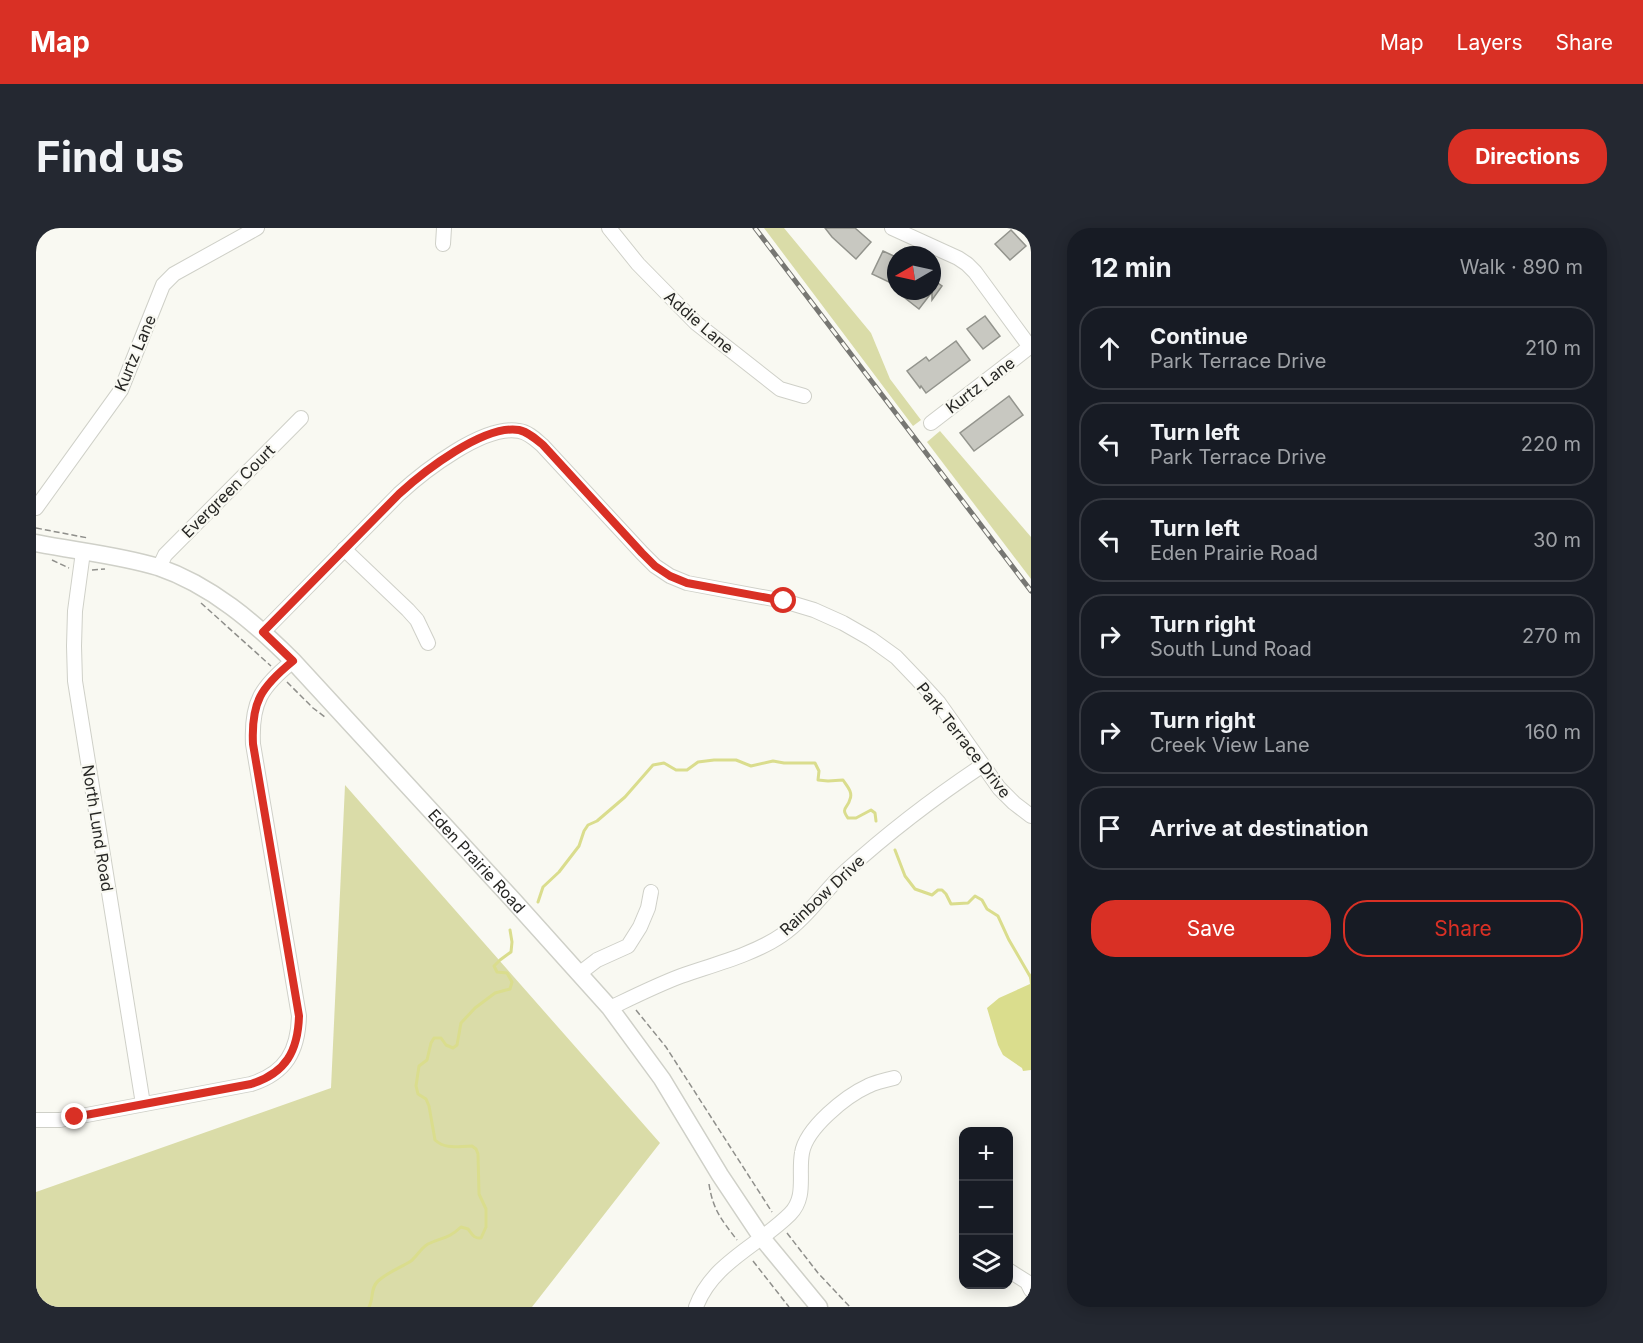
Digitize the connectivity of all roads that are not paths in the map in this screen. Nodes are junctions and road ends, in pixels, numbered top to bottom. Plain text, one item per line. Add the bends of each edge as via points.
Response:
1 (257, 228) edge
2 (444, 228) edge
3 (609, 228) edge
4 (892, 228) edge
5 (443, 244) dead end
6 (1031, 346) edge
7 (804, 396) dead end
8 (301, 418) dead end
9 (931, 423) dead end
10 (36, 508) edge
11 (36, 543) edge
12 (344, 549) junction
13 (83, 552) junction
14 (159, 568) junction
15 (263, 632) junction
16 (428, 643) dead end
17 (293, 661) junction
18 (983, 765) junction
19 (1031, 816) edge
20 (651, 892) dead end
21 (580, 973) junction
22 (610, 1008) junction
23 (894, 1078) dead end
24 (143, 1104) junction
25 (36, 1120) edge
26 (762, 1238) junction
27 (1013, 1273) edge
28 (1031, 1290) edge
29 (696, 1307) edge
30 (819, 1307) edge

1 - 10 street, Kurtz Lane via 174,274 164,285 121,390
2 - 5 street
3 - 7 street, Addie Lane via 696,323 780,389
4 - 6 street via 968,264
6 - 9 street, Kurtz Lane
8 - 14 street, Evergreen Court via 165,555
11 - 13 main road, Eden Prairie Road
12 - 15 street, Park Terrace Drive
12 - 16 street via 408,610
12 - 18 street, Park Terrace Drive via 414,481 446,457 494,433 520,430 543,445 642,553 670,576 814,610 871,639 896,657 939,703
13 - 14 main road, Eden Prairie Road
13 - 24 street, North Lund Road via 75,611 75,681
14 - 15 main road, Eden Prairie Road via 220,599
15 - 17 main road, Eden Prairie Road
17 - 21 main road, Eden Prairie Road
17 - 24 street via 261,693 252,727 299,1016 294,1049 285,1064 265,1080
18 - 19 street, Park Terrace Drive via 999,788
18 - 22 street, Rainbow Drive via 879,842 782,935
20 - 21 street via 640,927 628,946
21 - 22 main road, Eden Prairie Road
22 - 26 main road, Eden Prairie Road via 662,1079
23 - 26 street via 867,1086 816,1125 802,1150 797,1203
24 - 25 street via 60,1120
26 - 29 street via 720,1270
26 - 30 main road, Eden Prairie Road
27 - 28 street via 1027,1282

